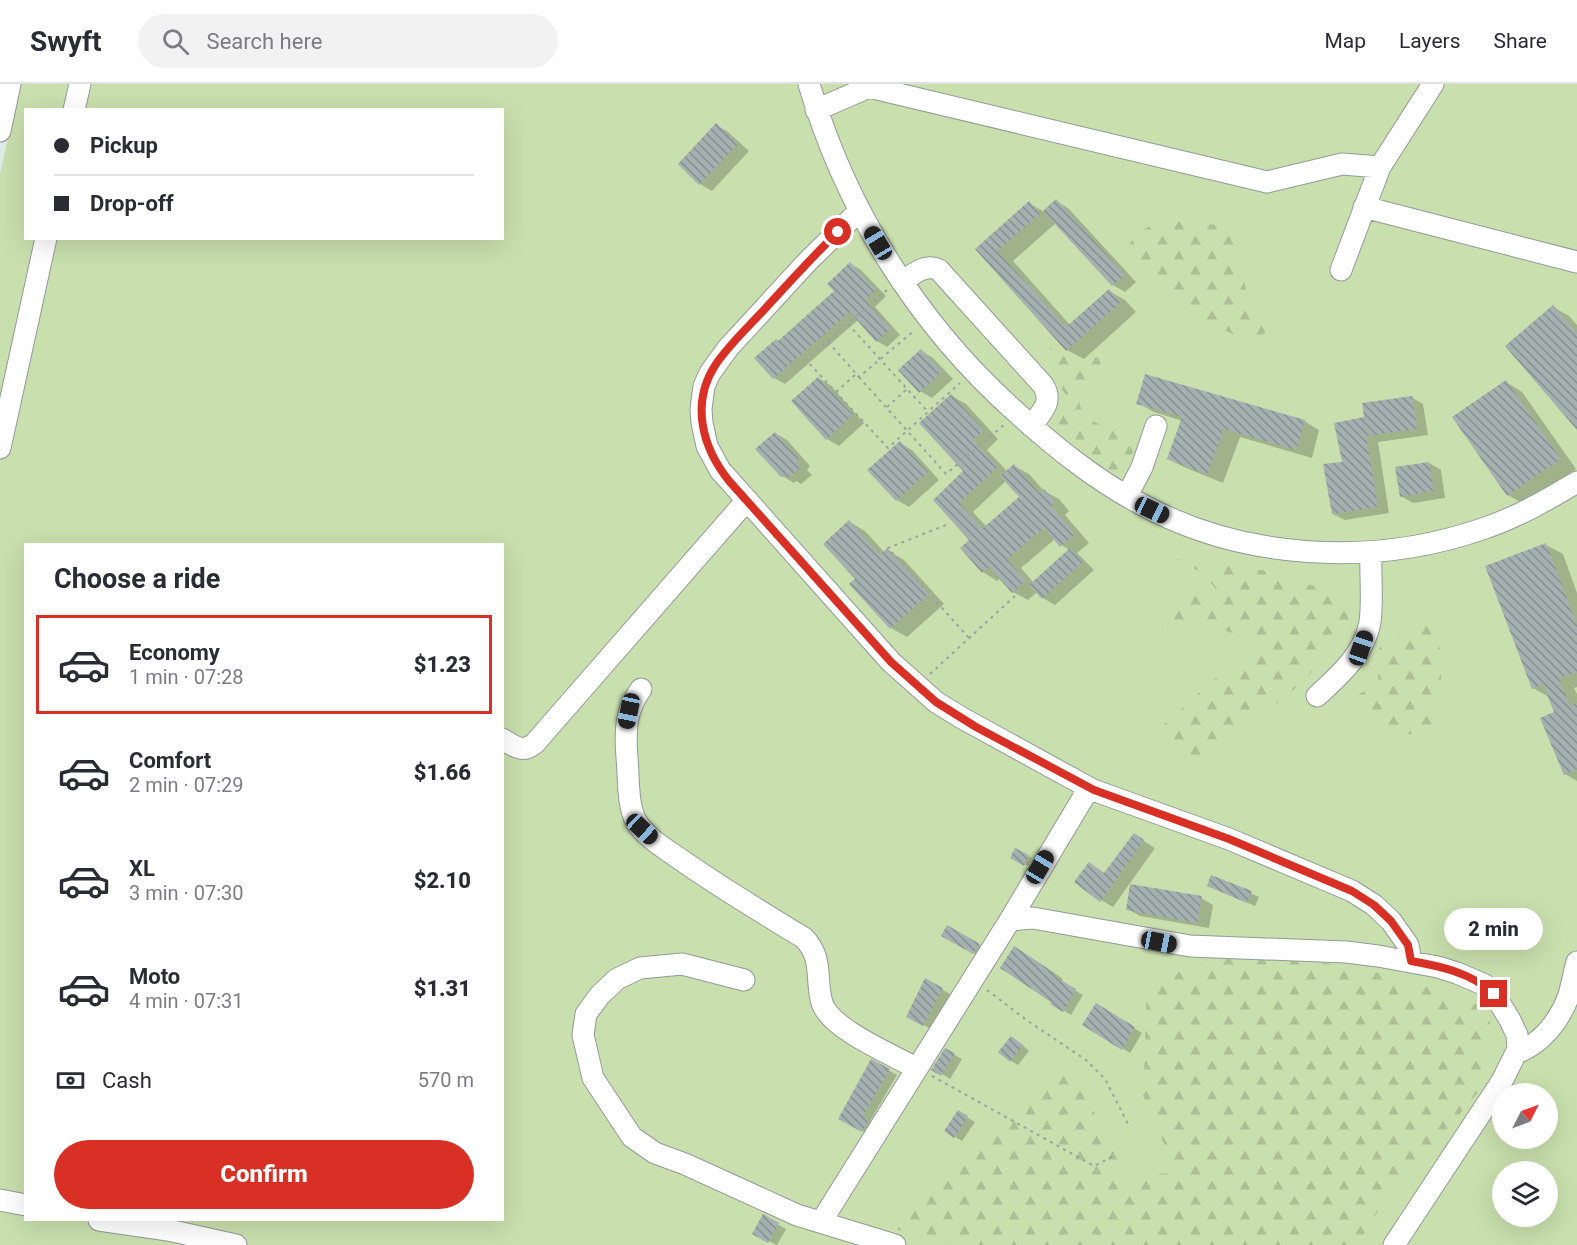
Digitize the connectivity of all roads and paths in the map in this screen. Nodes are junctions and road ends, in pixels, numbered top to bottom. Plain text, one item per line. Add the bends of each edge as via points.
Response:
1 (10, 84) edge
2 (80, 84) edge
3 (809, 84) edge
4 (1433, 84) edge
5 (74, 108) edge
6 (816, 110) junction
7 (0, 131) edge
8 (1380, 167) junction
9 (1364, 207) junction
10 (861, 212) junction
11 (46, 240) edge
12 (1577, 262) edge
13 (1341, 270) dead end
14 (901, 281) junction
15 (929, 319) junction
16 (848, 324) junction
17 (828, 342) junction
18 (880, 360) junction
19 (973, 370) junction
20 (856, 374) junction
21 (859, 377) junction
22 (907, 389) junction
23 (836, 392) junction
24 (886, 407) junction
25 (928, 412) junction
26 (1024, 420) junction
27 (1156, 426) dead end
28 (908, 431) junction
29 (0, 448) edge
30 (1577, 482) edge
31 (1127, 496) junction
32 (747, 500) junction
33 (946, 525) dead end
34 (1371, 552) junction
35 (1016, 595) dead end
36 (969, 638) junction
37 (917, 686) junction
38 (641, 689) dead end
39 (1317, 696) dead end
40 (504, 740) edge
41 (1089, 788) junction
42 (1010, 920) junction
43 (1411, 961) junction
44 (1577, 962) edge
45 (973, 979) junction
46 (744, 980) dead end
47 (1516, 1053) junction
48 (916, 1068) junction
49 (1128, 1124) dead end
50 (1112, 1157) dead end
51 (0, 1200) edge
52 (24, 1204) edge
53 (106, 1221) edge
54 (821, 1222) junction
55 (236, 1245) edge
56 (895, 1245) edge
57 (1395, 1245) edge

1 - 7 street
2 - 5 street
3 - 6 street
4 - 8 street
6 - 8 street via 869,87 1267,182 1342,164
6 - 10 street
8 - 9 street
9 - 12 street
9 - 13 street
10 - 14 street
10 - 32 street via 809,260 728,348 704,386 701,409 707,446 720,470
11 - 29 street
14 - 15 street
14 - 16 path
14 - 26 street via 925,267 939,270 1043,385 1048,403
15 - 18 path
15 - 19 street
16 - 17 path
16 - 18 path
17 - 20 path
17 - 23 path via 806,360
18 - 21 path
18 - 22 path
19 - 25 path
19 - 26 street
20 - 21 path
20 - 23 path
21 - 24 path
22 - 24 path
22 - 25 path
23 - 28 path via 888,448
24 - 28 path
25 - 28 path
26 - 28 path via 946,474
26 - 31 street via 1075,462
27 - 31 street
30 - 34 street via 1535,507 1482,529 1426,544
31 - 34 street via 1213,534 1246,542 1308,551
32 - 37 street via 891,662
32 - 40 street via 535,743 526,750
33 - 36 path via 888,548
34 - 39 street via 1370,622 1361,648
35 - 36 path
36 - 37 path
37 - 41 street via 962,718
38 - 48 street via 629,711 625,738 631,802 639,825 708,879 804,938 816,957 822,1002 829,1016 846,1030
41 - 42 street
41 - 43 street via 1229,839 1352,891 1391,921 1408,945
42 - 43 street via 1033,918 1190,946 1347,952
42 - 45 street
43 - 47 street via 1485,985 1510,1020 1519,1044
44 - 47 street via 1556,1020 1533,1046
45 - 48 street
45 - 49 path via 1086,1060 1104,1079
46 - 54 street via 682,964 640,968 617,979 586,1014 583,1035 593,1078 632,1137 655,1153
47 - 57 street via 1502,1081
48 - 50 path via 1094,1166
48 - 54 street
51 - 52 street
53 - 55 street
54 - 56 street

